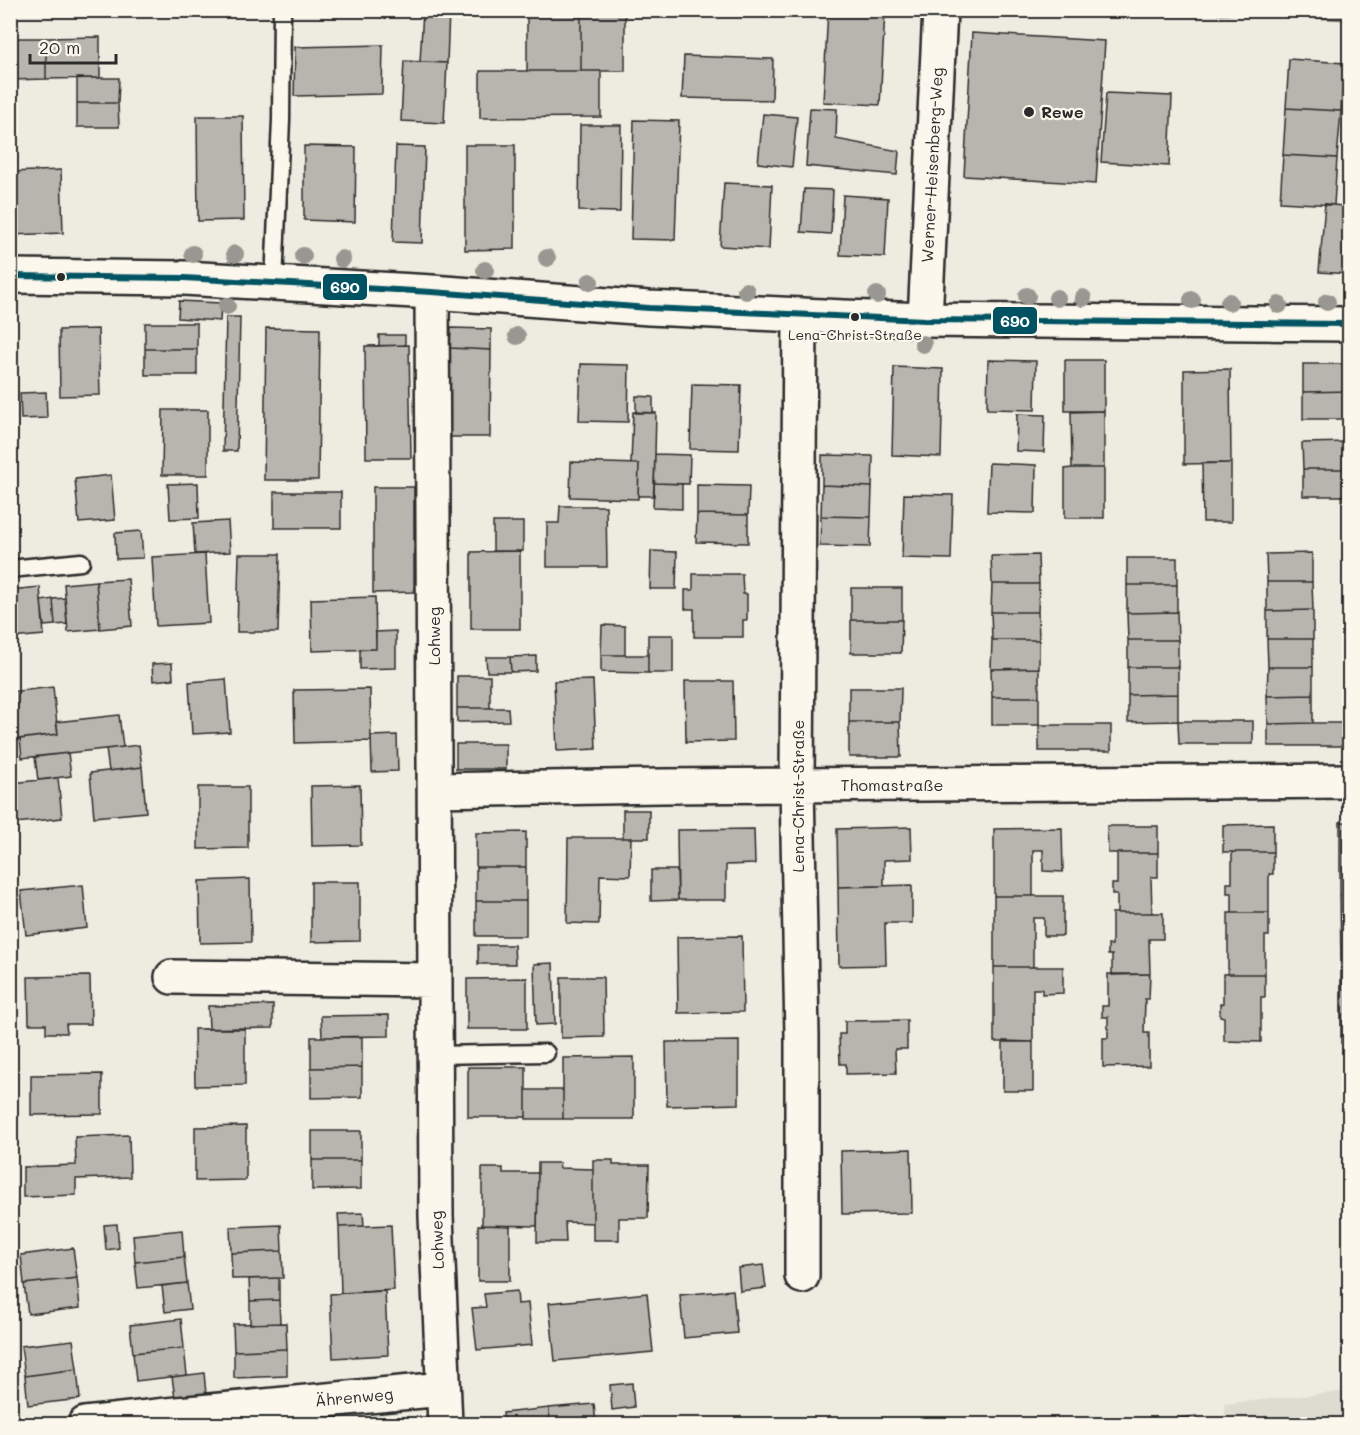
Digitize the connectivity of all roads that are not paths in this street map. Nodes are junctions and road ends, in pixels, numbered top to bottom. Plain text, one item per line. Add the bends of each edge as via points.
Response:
1 (282, 10) edge
2 (940, 10) edge
3 (10, 276) edge
4 (274, 283) junction
5 (432, 292) junction
6 (800, 315) junction
7 (925, 320) junction
8 (1350, 324) edge
9 (81, 562) dead end
10 (10, 569) edge
11 (1350, 782) edge
12 (797, 785) junction
13 (435, 790) junction
14 (172, 978) dead end
15 (434, 980) junction
16 (546, 1053) dead end
17 (435, 1055) junction
18 (802, 1276) dead end
19 (443, 1389) junction
20 (168, 1420) edge
21 (86, 1425) edge
22 (445, 1425) edge

1 - 4 lane
2 - 7 street, Werner-Heisenberg-Weg
3 - 4 street
4 - 5 street
5 - 6 street
5 - 13 street, Lohweg
6 - 7 street
6 - 12 street, Lena-Christ-Straße
7 - 8 street
9 - 10 lane
11 - 12 street, Thomastraße
12 - 13 street, Thomastraße
12 - 18 street, Lena-Christ-Straße
13 - 15 street, Lohweg
14 - 15 street
15 - 17 street, Lohweg
16 - 17 lane
17 - 19 street, Lohweg
19 - 20 street, Ährenweg
19 - 22 street, Lohweg
20 - 21 street, Ährenweg

